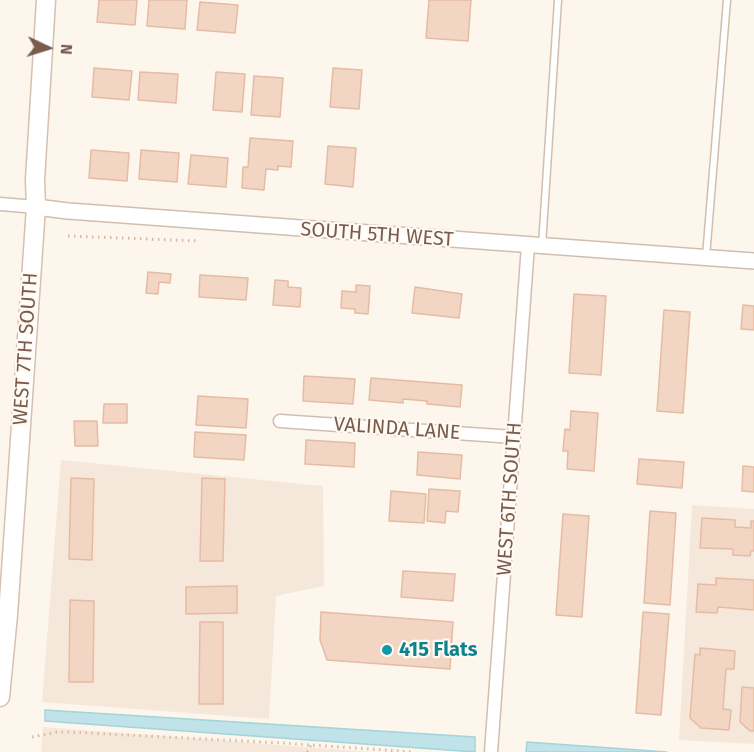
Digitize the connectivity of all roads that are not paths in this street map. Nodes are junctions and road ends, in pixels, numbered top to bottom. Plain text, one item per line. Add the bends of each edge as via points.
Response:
1 (46, 0) edge
2 (558, 0) edge
3 (727, 0) edge
4 (0, 204) edge
5 (36, 207) junction
6 (535, 246) junction
7 (706, 258) junction
8 (754, 261) edge
9 (280, 421) dead end
10 (514, 437) junction
11 (0, 697) edge
12 (491, 752) edge

1 - 5 main road, WEST 7TH SOUTH via 34,180
2 - 6 lane
3 - 7 lane
4 - 5 street, SOUTH 5TH WEST
5 - 6 street, SOUTH 5TH WEST
5 - 11 main road, WEST 7TH SOUTH
6 - 7 street, SOUTH 5TH WEST
6 - 10 street, WEST 6TH SOUTH
7 - 8 street, SOUTH 5TH WEST
9 - 10 street, VALINDA LANE
10 - 12 street, WEST 6TH SOUTH

